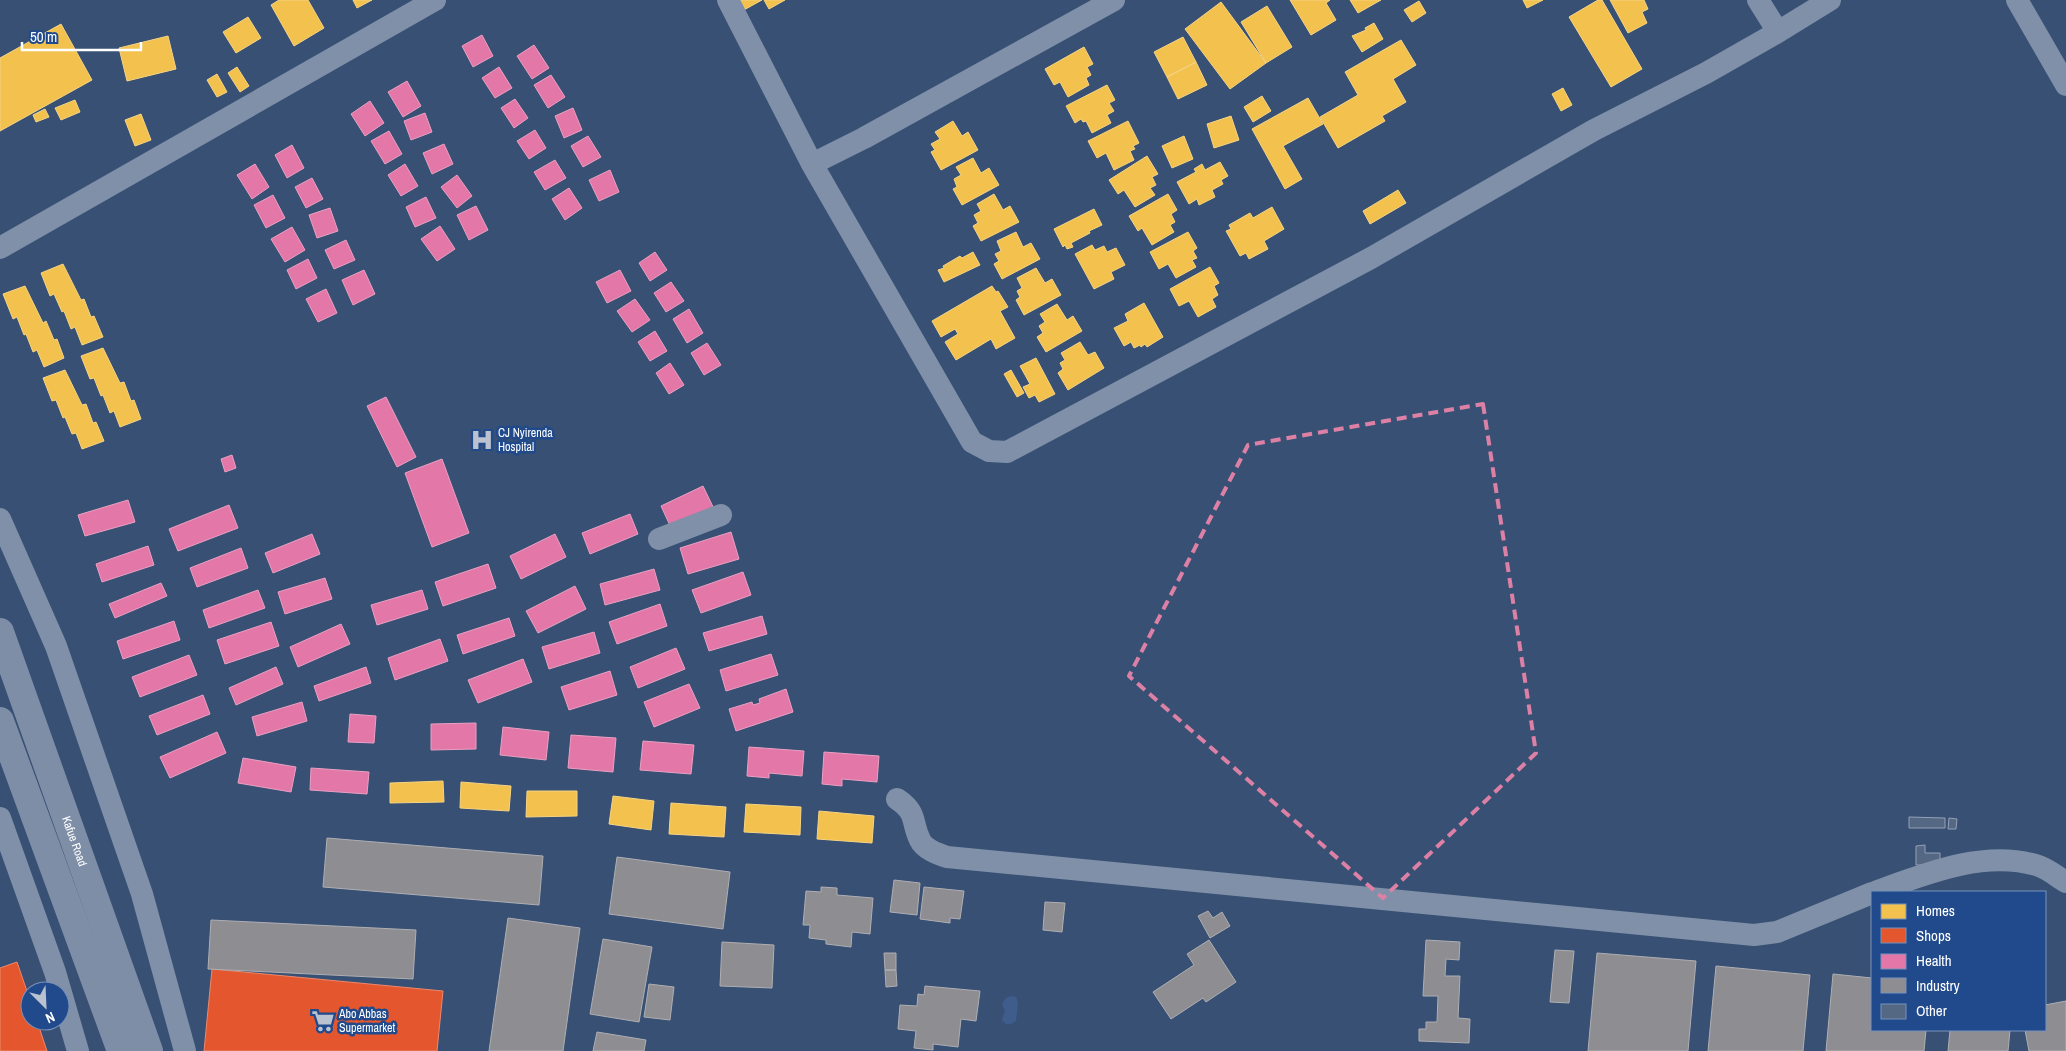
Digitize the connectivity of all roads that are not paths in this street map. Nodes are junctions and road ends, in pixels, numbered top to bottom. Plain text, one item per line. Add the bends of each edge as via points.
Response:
1 (435, 0) edge
2 (728, 0) edge
3 (1114, 0) edge
4 (1758, 0) edge
5 (1830, 0) edge
6 (2017, 0) edge
7 (1778, 32) junction
8 (2066, 85) edge
9 (812, 164) junction
10 (0, 248) edge
11 (721, 515) dead end
12 (0, 518) edge
13 (659, 539) dead end
14 (0, 632) edge
15 (0, 721) edge
16 (897, 799) dead end
17 (0, 818) edge
18 (2066, 882) edge
19 (1879, 891) edge
20 (1871, 894) edge
21 (78, 1051) edge
22 (121, 1051) edge
23 (150, 1051) edge
24 (185, 1051) edge

1 - 10 street
2 - 9 street
3 - 9 street
4 - 7 street
5 - 7 street
6 - 8 street
7 - 9 street via 1594,130 1372,258 1007,452 989,451 972,442
11 - 13 street
12 - 24 street via 56,646 142,894
14 - 23 main road, Kafue Road
15 - 22 main road
16 - 20 street via 908,806 920,841 947,857 1364,898 1754,935 1777,932
17 - 21 street via 55,972
18 - 19 street via 2037,866 1993,860 1927,873

